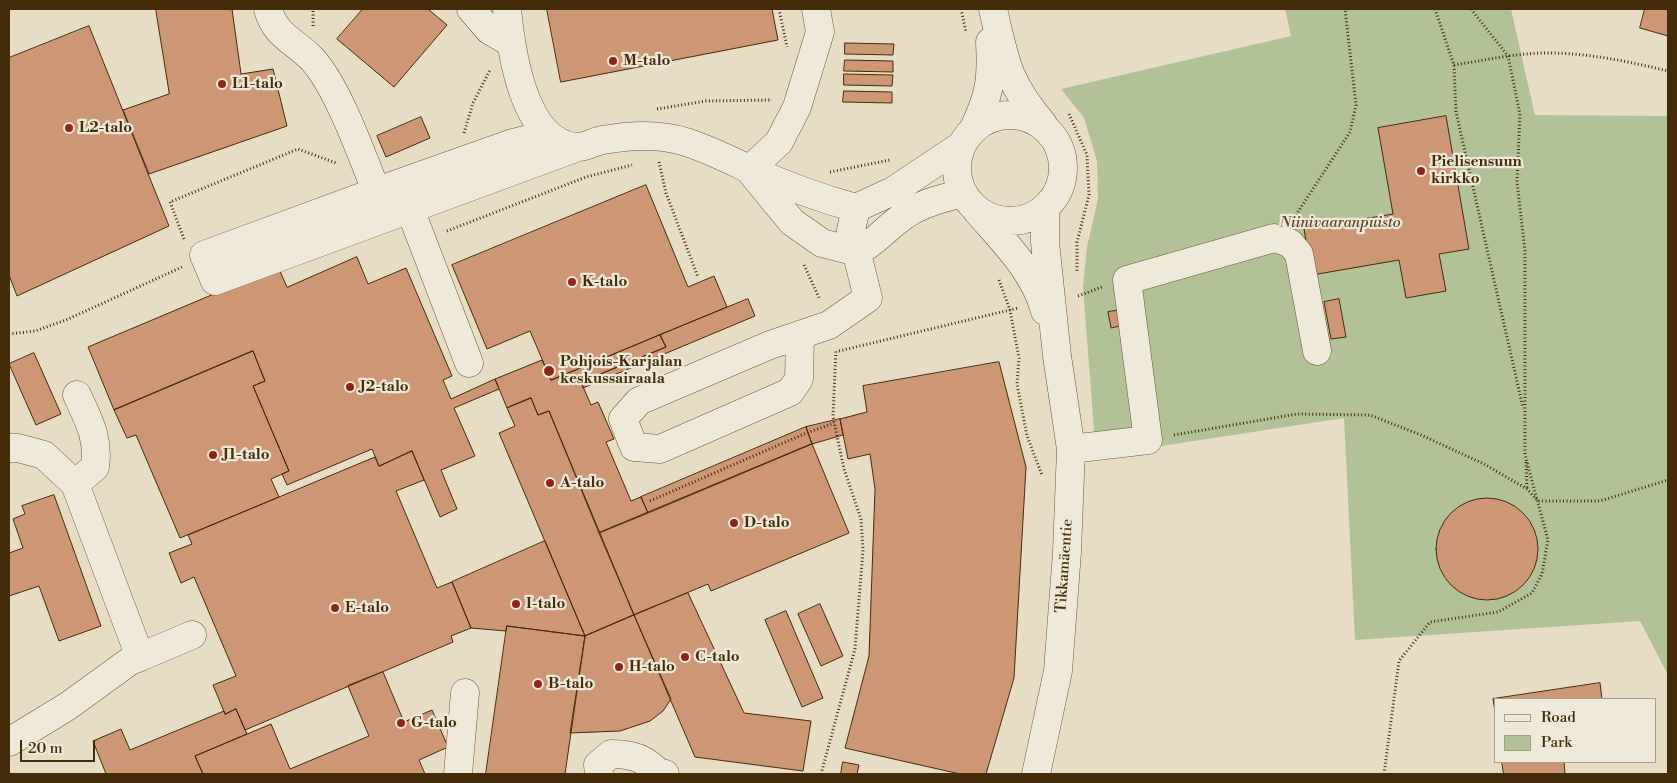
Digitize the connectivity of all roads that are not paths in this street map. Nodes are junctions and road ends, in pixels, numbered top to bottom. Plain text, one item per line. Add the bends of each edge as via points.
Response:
1 (268, 9) edge
2 (471, 9) edge
3 (507, 9) edge
4 (989, 9) edge
5 (993, 9) edge
6 (818, 20) edge
7 (511, 43) junction
8 (1048, 129) junction
9 (548, 134) junction
10 (968, 136) junction
11 (578, 147) junction
12 (750, 170) junction
13 (388, 189) junction
14 (968, 199) junction
15 (856, 208) junction
16 (1045, 208) junction
17 (857, 252) junction
18 (800, 335) junction
19 (1317, 351) dead end
20 (1057, 356) junction
21 (469, 363) dead end
22 (77, 395) dead end
23 (9, 448) edge
24 (1071, 449) junction
25 (76, 484) junction
26 (192, 635) dead end
27 (140, 657) junction
28 (465, 693) dead end
29 (9, 742) edge
30 (458, 774) edge
31 (599, 774) edge
32 (661, 774) edge
33 (1036, 774) edge

1 - 13 street via 272,22 291,43 312,59
2 - 7 street via 489,30
3 - 7 street
4 - 10 street via 992,75 989,94
5 - 8 street via 1008,71 1027,106
6 - 12 street via 797,107 778,142
7 - 9 street via 523,93 534,118
8 - 10 street via 1019,115 1003,115 988,119
8 - 16 street via 1058,143 1063,178 1056,195
9 - 11 street
9 - 13 street via 513,143
10 - 14 street via 957,169
10 - 15 street via 893,191
11 - 12 street via 603,140 656,136 710,150
11 - 13 street
12 - 15 street via 809,195
12 - 17 street via 792,222 822,243
13 - 13 street via 204,256 215,281
13 - 21 street
14 - 16 street via 988,217 1008,221 1028,218
14 - 17 street via 925,205 908,213 868,247
14 - 20 street, Tikkamäentie via 1026,270 1043,302
15 - 17 street via 851,230
16 - 20 street, Tikkamäentie via 1045,242
17 - 18 street via 868,298 830,325
18 - 18 street via 639,401 623,419 634,447 660,449 790,392 799,379
19 - 24 street via 1298,254 1290,243 1274,238 1127,280 1148,440
20 - 24 street, Tikkamäentie
22 - 25 street via 98,448 95,467
23 - 25 street via 44,455
24 - 33 street, Tikkamäentie via 1058,671
25 - 27 street
26 - 27 street
27 - 29 street
28 - 30 street
31 - 32 street via 598,765 611,754 625,754 644,761

